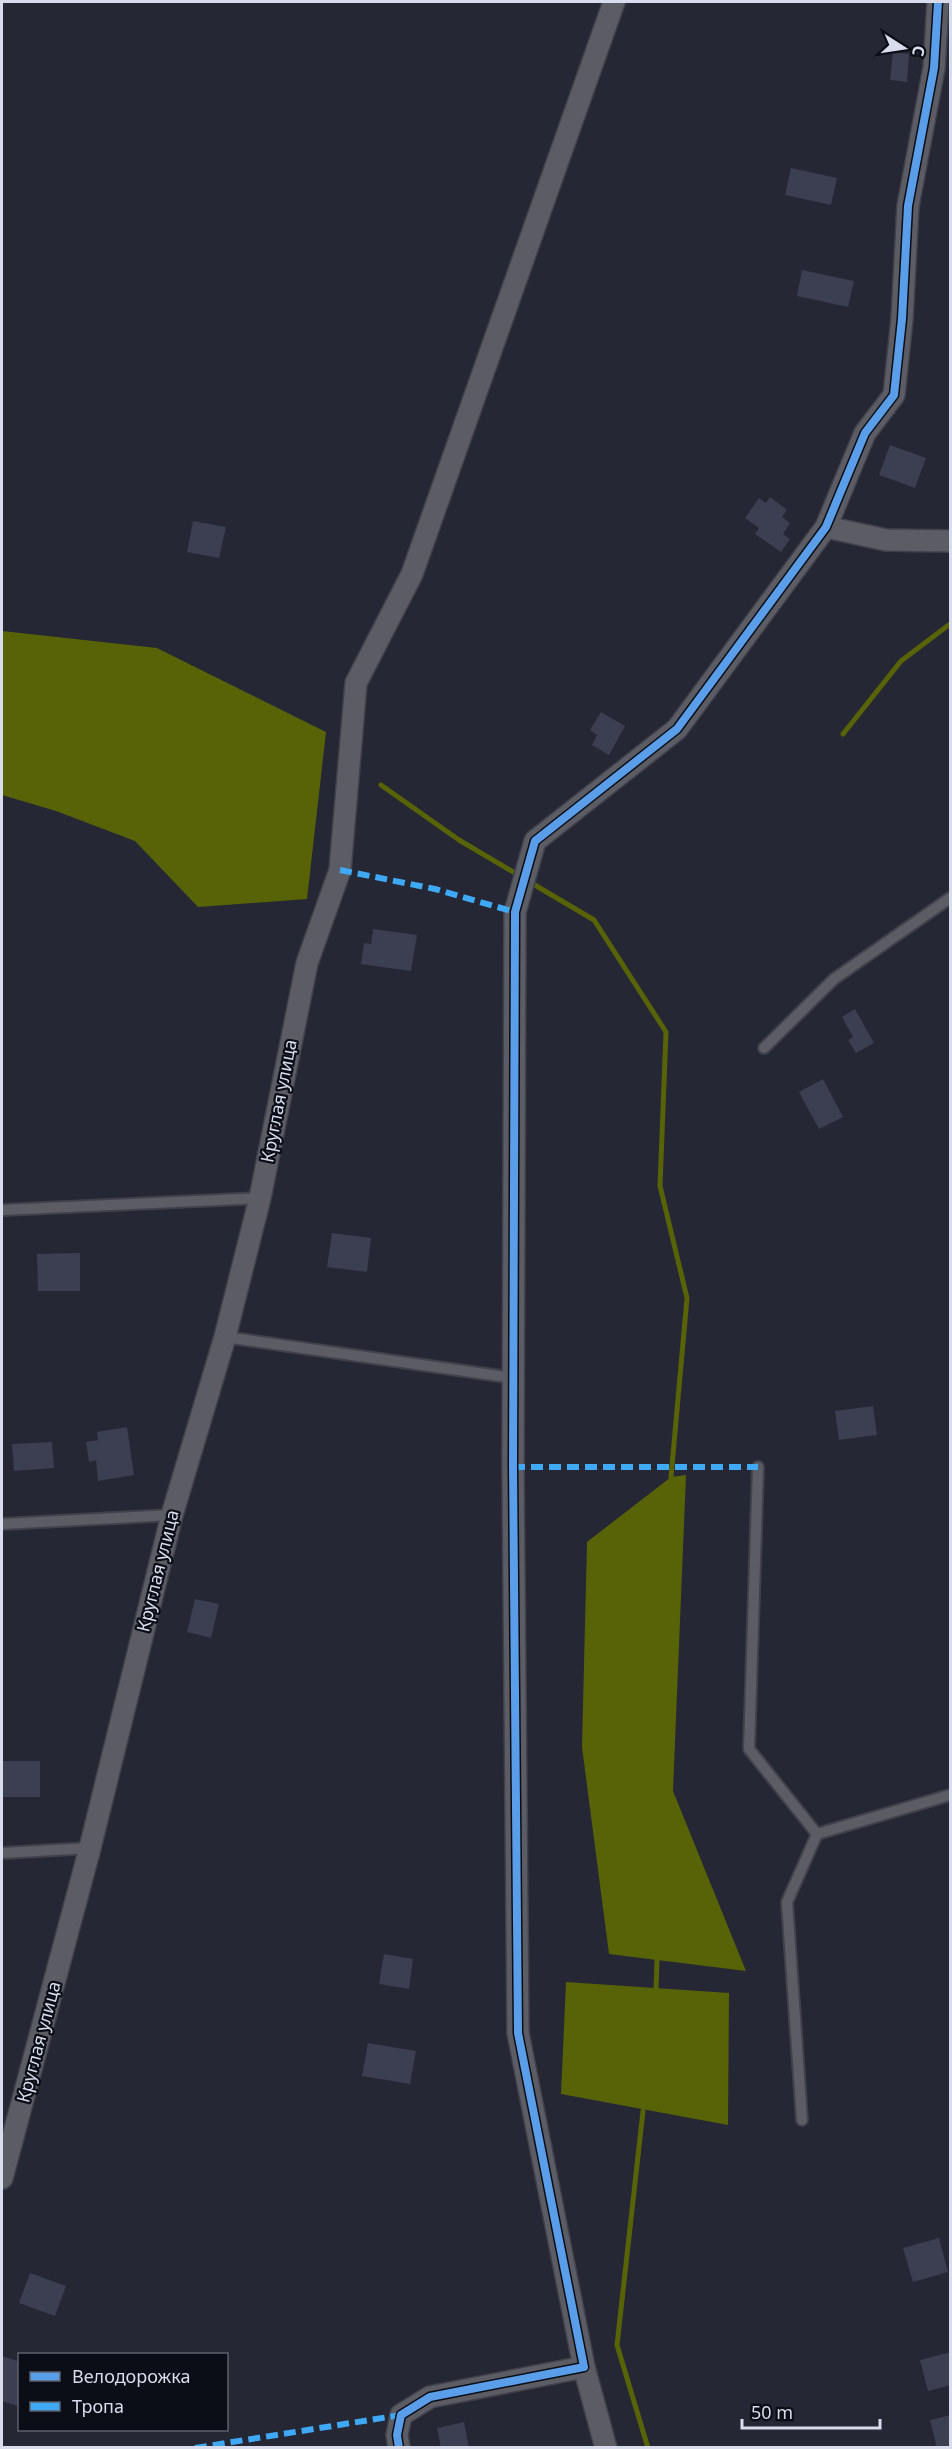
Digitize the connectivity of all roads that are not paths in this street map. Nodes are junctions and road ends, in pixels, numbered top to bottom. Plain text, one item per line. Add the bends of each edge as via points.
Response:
1 (614, 2) edge
2 (938, 2) edge
3 (826, 527) junction
4 (951, 541) edge
5 (951, 898) edge
6 (764, 1048) dead end
7 (260, 1198) junction
8 (2, 1210) edge
9 (225, 1337) junction
10 (514, 1378) junction
11 (758, 1467) dead end
12 (172, 1515) junction
13 (2, 1524) edge
14 (951, 1796) edge
15 (817, 1834) junction
16 (90, 1848) junction
17 (2, 1853) edge
18 (802, 2120) dead end
19 (4, 2165) edge
20 (584, 2367) junction
21 (399, 2448) edge
22 (606, 2448) edge

1 - 7 street, Круглая улица via 412,574 356,683 340,870 307,963
2 - 3 street via 934,68 909,206 894,395 865,433
3 - 4 street via 886,540
3 - 10 street via 677,729 535,841 515,912
5 - 6 lane via 834,979
7 - 8 lane
7 - 9 street, Круглая улица
9 - 10 lane
9 - 12 street, Круглая улица
10 - 20 street via 518,2033
11 - 15 lane via 749,1749
12 - 13 lane
12 - 16 street, Круглая улица
14 - 15 lane
15 - 18 lane via 787,1902
16 - 17 lane
16 - 19 street, Круглая улица
20 - 21 street via 430,2397 401,2415
20 - 22 street

